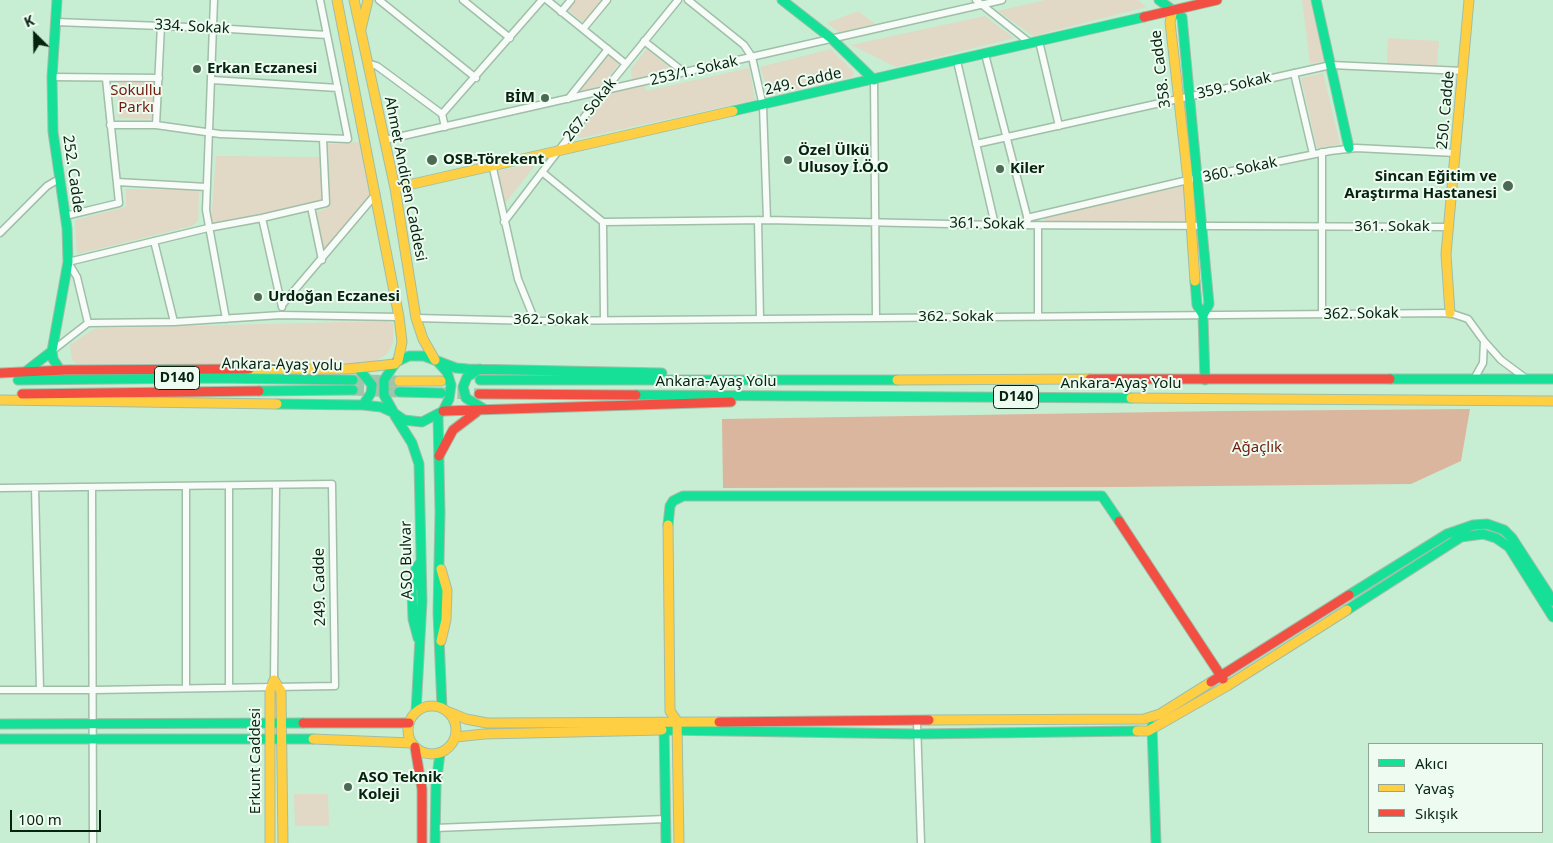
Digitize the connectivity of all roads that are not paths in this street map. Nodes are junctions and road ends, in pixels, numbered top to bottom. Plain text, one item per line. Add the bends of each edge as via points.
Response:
1 (56, 0) edge
2 (214, 0) edge
3 (320, 0) edge
4 (337, 0) edge
5 (354, 0) edge
6 (368, 0) edge
7 (379, 0) edge
8 (462, 0) edge
9 (542, 0) edge
10 (547, 0) edge
11 (571, 0) edge
12 (607, 0) edge
13 (678, 0) edge
14 (688, 0) edge
15 (782, 0) edge
16 (1002, 0) edge
17 (1159, 0) edge
18 (1218, 0) edge
19 (1316, 0) edge
20 (1470, 0) edge
21 (979, 2) edge
22 (1173, 10) junction
23 (561, 12) junction
24 (56, 22) junction
25 (161, 26) junction
26 (214, 28) junction
27 (584, 29) junction
28 (360, 32) junction
29 (328, 35) junction
30 (510, 38) junction
31 (832, 39) junction
32 (644, 41) junction
33 (1035, 42) junction
34 (608, 49) junction
35 (985, 54) junction
36 (752, 57) junction
37 (957, 60) junction
38 (367, 63) junction
39 (626, 64) junction
40 (1331, 65) junction
41 (1463, 71) junction
42 (685, 73) junction
43 (1294, 73) junction
44 (52, 77) junction
45 (159, 78) junction
46 (476, 78) junction
47 (106, 79) junction
48 (212, 80) junction
49 (874, 80) junction
50 (338, 88) junction
51 (604, 91) junction
52 (1190, 96) junction
53 (568, 99) junction
54 (1178, 99) junction
55 (763, 106) junction
56 (442, 114) junction
57 (110, 125) junction
58 (156, 125) junction
59 (1060, 126) junction
60 (445, 127) junction
61 (210, 133) junction
62 (1007, 137) junction
63 (323, 139) junction
64 (385, 140) junction
65 (976, 144) junction
66 (1349, 148) junction
67 (557, 151) junction
68 (1322, 152) junction
69 (1456, 152) junction
70 (1313, 154) junction
71 (492, 164) junction
72 (542, 172) junction
73 (1199, 178) junction
74 (59, 179) junction
75 (1188, 180) junction
76 (117, 182) junction
77 (207, 187) junction
78 (395, 188) junction
79 (376, 193) junction
80 (311, 207) junction
81 (65, 216) junction
82 (262, 218) junction
83 (758, 220) junction
84 (767, 220) junction
85 (875, 221) junction
86 (1028, 221) junction
87 (504, 222) junction
88 (603, 222) junction
89 (995, 224) junction
90 (1038, 225) junction
91 (1203, 225) junction
92 (1192, 226) junction
93 (1322, 226) junction
94 (1449, 227) junction
95 (208, 228) junction
96 (0, 233) edge
97 (154, 241) junction
98 (322, 260) junction
99 (68, 262) junction
100 (282, 305) junction
101 (1450, 313) junction
102 (1322, 314) junction
103 (281, 315) junction
104 (1203, 315) junction
105 (399, 316) junction
106 (1038, 317) junction
107 (416, 318) junction
108 (876, 318) junction
109 (226, 319) junction
110 (760, 319) junction
111 (604, 320) junction
112 (535, 321) junction
113 (174, 322) junction
114 (88, 324) junction
115 (1484, 341) junction
116 (52, 351) junction
117 (436, 361) junction
118 (396, 362) junction
119 (358, 368) junction
120 (480, 369) junction
121 (60, 370) junction
122 (25, 372) junction
123 (0, 374) edge
124 (1527, 379) junction
125 (1553, 379) edge
126 (0, 380) edge
127 (354, 380) tunnel mouth
128 (480, 380) dead end
129 (750, 380) junction
130 (1205, 380) junction
131 (1474, 380) junction
132 (399, 381) tunnel mouth
133 (441, 382) tunnel mouth
134 (353, 390) tunnel mouth
135 (399, 392) tunnel mouth
136 (441, 393) tunnel mouth
137 (0, 394) edge
138 (480, 394) tunnel mouth
139 (746, 396) junction
140 (0, 400) edge
141 (1553, 401) edge
142 (363, 405) junction
143 (482, 409) junction
144 (393, 412) junction
145 (440, 413) junction
146 (439, 456) junction
147 (186, 486) junction
148 (229, 486) junction
149 (276, 486) junction
150 (92, 487) junction
151 (0, 488) edge
152 (35, 488) junction
153 (1553, 601) edge
154 (1553, 617) edge
155 (1220, 675) junction
156 (275, 684) junction
157 (1227, 686) junction
158 (229, 687) junction
159 (186, 688) junction
160 (0, 690) edge
161 (40, 690) junction
162 (94, 690) junction
163 (445, 710) junction
164 (670, 711) junction
165 (416, 712) junction
166 (1149, 718) junction
167 (270, 722) junction
168 (281, 722) junction
169 (918, 722) junction
170 (94, 723) junction
171 (409, 723) junction
172 (0, 724) edge
173 (664, 726) junction
174 (677, 726) junction
175 (1153, 730) junction
176 (918, 734) junction
177 (456, 737) junction
178 (93, 738) junction
179 (270, 738) junction
180 (281, 738) junction
181 (0, 739) edge
182 (413, 745) junction
183 (440, 753) junction
184 (666, 820) junction
185 (435, 828) junction
186 (93, 843) edge
187 (270, 843) edge
188 (283, 843) edge
189 (422, 843) edge
190 (435, 843) edge
191 (666, 843) edge
192 (679, 843) edge
193 (921, 843) edge
194 (1156, 843) edge

1 - 24 main road, 252. Cadde
2 - 26 street
3 - 29 street
4 - 79 main road, Ahmet Andiçen Caddesi
5 - 28 main road, Ahmet Andiçen Caddesi
6 - 28 main road
7 - 46 street
8 - 30 street
9 - 30 street
10 - 23 street
11 - 23 street
12 - 27 street
13 - 32 street, 267. Sokak
14 - 36 street via 744,45
15 - 31 main road
16 - 21 street, 253/1. Sokak
17 - 22 main road
18 - 22 main road, 249. Cadde
19 - 40 main road
20 - 41 main road, 250. Cadde
21 - 31 street, 253/1. Sokak
21 - 33 street
22 - 33 main road, 249. Cadde
22 - 52 main road, 358. Cadde via 1182,17
22 - 54 main road, 358. Cadde via 1170,22
23 - 27 street
24 - 25 street, 334. Sokak
24 - 44 main road, 252. Cadde
25 - 26 street, 334. Sokak
25 - 45 street
26 - 29 street, 334. Sokak
26 - 48 street
27 - 34 street
28 - 38 main road, Ahmet Andiçen Caddesi
29 - 50 street
30 - 46 street
31 - 36 street, 253/1. Sokak
31 - 49 main road
32 - 39 street, 267. Sokak
32 - 42 street
33 - 35 main road, 249. Cadde
33 - 59 street
34 - 39 street
34 - 53 street
35 - 37 main road, 249. Cadde
35 - 62 street
36 - 42 street, 253/1. Sokak
36 - 55 street
37 - 49 main road, 249. Cadde
37 - 65 street
38 - 56 street via 377,66
38 - 64 main road, Ahmet Andiçen Caddesi
39 - 51 street, 267. Sokak
40 - 41 street, 359. Sokak
40 - 43 street, 359. Sokak
40 - 66 main road
41 - 69 main road, 250. Cadde
42 - 51 street, 253/1. Sokak
43 - 52 street, 359. Sokak
43 - 70 street
44 - 47 street
44 - 74 main road, 252. Cadde via 54,148
45 - 47 street
45 - 58 street
46 - 56 street
47 - 57 street
48 - 50 street
48 - 61 street
49 - 55 main road, 249. Cadde
49 - 85 street
50 - 63 street via 348,139
51 - 53 street, 253/1. Sokak
51 - 67 street, 267. Sokak
52 - 54 street, 359. Sokak
52 - 73 main road, 358. Cadde
53 - 60 street, 253/1. Sokak
54 - 59 street, 359. Sokak
54 - 75 main road, 358. Cadde
55 - 67 main road, 249. Cadde
55 - 84 street
56 - 60 street
57 - 58 street
57 - 76 street
58 - 61 street
59 - 62 street, 359. Sokak
60 - 64 street, 253/1. Sokak
61 - 63 street
61 - 77 street
62 - 65 street, 359. Sokak
62 - 86 street
63 - 80 street via 326,203
64 - 78 main road, Ahmet Andiçen Caddesi
65 - 89 street
66 - 68 street, 360. Sokak
66 - 69 street, 360. Sokak
67 - 71 main road, 249. Cadde
67 - 72 street, 267. Sokak
68 - 70 street, 360. Sokak
68 - 93 street
69 - 94 main road, 250. Cadde
70 - 73 street, 360. Sokak
71 - 78 main road, 249. Cadde
71 - 87 street
72 - 87 street, 267. Sokak
72 - 88 street
73 - 75 street, 360. Sokak
73 - 91 main road, 358. Cadde
74 - 81 main road, 252. Cadde
74 - 96 street via 47,186
75 - 86 street, 360. Sokak
75 - 92 main road, 358. Cadde
76 - 77 street
76 - 81 street via 119,203
77 - 95 street
78 - 107 main road, Ahmet Andiçen Caddesi
79 - 98 street
79 - 105 main road, Ahmet Andiçen Caddesi
80 - 82 street
80 - 98 street
81 - 99 main road, 252. Cadde
82 - 95 street
82 - 100 street
83 - 84 street, 361. Sokak
83 - 88 street, 361. Sokak
83 - 110 street
84 - 85 street, 361. Sokak
85 - 89 street, 361. Sokak
85 - 108 street
86 - 89 street, 361. Sokak
86 - 90 street, 361. Sokak
87 - 112 street via 518,279
88 - 111 street
90 - 92 street, 361. Sokak
90 - 106 street
91 - 92 street, 361. Sokak
91 - 93 street, 361. Sokak
91 - 104 main road, 358. Cadde via 1209,304
92 - 104 main road, 358. Cadde via 1198,305
93 - 94 street, 361. Sokak
93 - 102 street
94 - 101 main road, 250. Cadde via 1446,267
95 - 97 street
95 - 109 street
97 - 99 street
97 - 113 street
98 - 100 street
99 - 114 street via 77,277
99 - 116 main road, 252. Cadde
100 - 103 street
101 - 102 street, 362. Sokak
101 - 115 street, 362. Sokak via 1468,320
102 - 104 street, 362. Sokak
103 - 105 street
103 - 109 street
104 - 106 street, 362. Sokak
104 - 130 main road, 358. Cadde
105 - 118 main road, Ahmet Andiçen Caddesi via 402,342
106 - 108 street, 362. Sokak
107 - 112 street, 362. Sokak
107 - 117 main road, Ahmet Andiçen Caddesi
108 - 110 street, 362. Sokak
109 - 113 street
110 - 111 street, 362. Sokak
111 - 112 street, 362. Sokak
113 - 114 street
114 - 116 street
115 - 124 street, 362. Sokak via 1501,360
115 - 131 street via 1483,363
116 - 121 main road
116 - 122 main road
117 - 118 main road via 417,355
117 - 120 main road via 456,368
117 - 145 main road via 446,372 451,385 449,399
118 - 119 main road
118 - 144 main road via 383,387 386,402
119 - 121 main road
119 - 142 main road via 372,385
120 - 129 main road via 734,374
120 - 143 main road via 468,377 463,387 466,398
121 - 122 main road
122 - 123 main road
124 - 125 main road, Ankara-Ayaş Yolu / D140
124 - 131 main road, Ankara-Ayaş Yolu / D140
126 - 127 main road, Ankara-Ayaş yolu / D140
128 - 129 main road, Ankara-Ayaş Yolu / D140
129 - 130 main road, Ankara-Ayaş Yolu / D140
130 - 131 main road, Ankara-Ayaş Yolu / D140
132 - 133 main road
134 - 137 main road, Ankara-Ayaş yolu / D140
135 - 136 main road
138 - 139 main road, Ankara-Ayaş Yolu / D140
139 - 141 main road, Ankara-Ayaş Yolu / D140
139 - 143 main road via 716,403
140 - 142 main road
142 - 144 main road
143 - 145 main road
143 - 146 main road via 453,430
144 - 145 main road via 404,420 416,422 428,421
144 - 165 main road, ASO Bulvar via 412,443 419,464 422,562
145 - 146 main road, ASO Bulvar
146 - 163 main road, ASO Bulvar via 439,643
147 - 148 street, 249. Cadde
147 - 150 street, 249. Cadde
147 - 159 street
148 - 149 street, 249. Cadde
148 - 158 street
149 - 156 street
149 - 156 street, 249. Cadde via 332,484 335,686
150 - 152 street, 249. Cadde
150 - 162 street
151 - 152 street, 249. Cadde
152 - 161 street
153 - 155 main road via 1504,530 1487,524 1473,525 1448,534
154 - 157 main road via 1509,547 1496,538 1472,534
155 - 157 main road
155 - 164 main road via 1102,496 683,496 670,506 668,524
155 - 166 main road
156 - 158 street, 249. Cadde
156 - 167 main road, Erkunt Caddesi
156 - 168 main road
157 - 175 main road
158 - 159 street, 249. Cadde
159 - 162 street, 249. Cadde
160 - 161 street, 249. Cadde
161 - 162 street, 249. Cadde
162 - 170 street
163 - 165 main road via 428,706
163 - 173 main road via 466,719 487,722
163 - 177 main road via 456,723
164 - 173 main road
164 - 174 main road
165 - 171 main road
166 - 169 main road
166 - 175 main road
167 - 168 main road
167 - 170 main road
167 - 179 main road, Erkunt Caddesi
168 - 171 main road
168 - 180 main road
169 - 174 main road
169 - 176 street
170 - 172 main road
170 - 178 street
171 - 182 main road
173 - 174 main road
173 - 177 main road
173 - 184 main road
174 - 176 main road
174 - 192 main road
175 - 176 main road
175 - 194 main road
176 - 193 street
177 - 183 main road via 450,747
178 - 179 main road
178 - 181 main road
178 - 186 street
179 - 180 main road
179 - 187 main road, Erkunt Caddesi
180 - 182 main road
180 - 188 main road
182 - 183 main road via 431,754
182 - 189 main road via 422,789
183 - 185 main road
184 - 185 street
184 - 191 main road
185 - 190 main road

